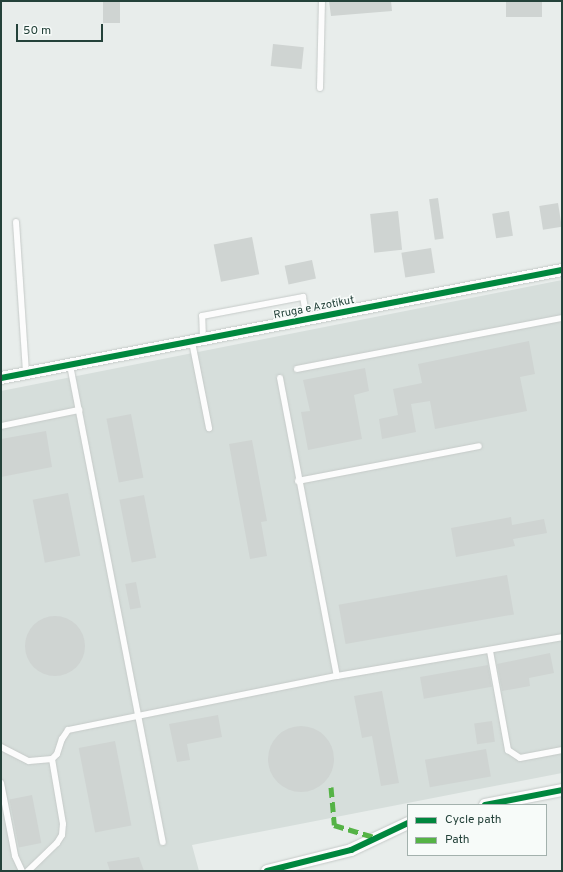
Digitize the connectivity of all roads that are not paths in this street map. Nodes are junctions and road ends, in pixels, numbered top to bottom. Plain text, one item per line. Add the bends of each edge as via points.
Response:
1 (322, 1) edge
2 (320, 88) dead end
3 (16, 222) dead end
4 (562, 270) edge
5 (562, 318) edge
6 (307, 319) junction
7 (198, 341) junction
8 (70, 365) junction
9 (297, 369) dead end
10 (26, 374) junction
11 (1, 378) edge
12 (280, 378) dead end
13 (79, 410) junction
14 (1, 426) edge
15 (209, 428) dead end
16 (479, 446) dead end
17 (298, 481) junction
18 (562, 637) edge
19 (490, 651) junction
20 (337, 676) junction
21 (138, 716) junction
22 (1, 747) edge
23 (562, 750) edge
24 (52, 759) junction
25 (1, 783) edge
26 (562, 790) edge
27 (490, 804) edge
28 (407, 823) edge
29 (163, 842) dead end
30 (22, 871) edge
31 (28, 871) edge
32 (267, 871) edge

1 - 2 lane
3 - 10 lane
4 - 6 street, Rruga e Azotikut
5 - 9 lane
6 - 7 street, Rruga e Azotikut
6 - 7 lane via 303,297 202,316
7 - 8 street, Rruga e Azotikut
7 - 15 lane
8 - 10 street, Rruga e Azotikut
8 - 13 lane
10 - 11 street, Rruga e Azotikut
12 - 17 lane
13 - 14 lane
13 - 21 lane
16 - 17 lane
17 - 20 lane
18 - 19 lane
19 - 20 lane
19 - 23 lane via 508,750 520,758
20 - 21 lane
21 - 24 lane via 68,730
21 - 29 lane
22 - 24 lane via 29,761
24 - 31 lane via 63,824 62,835 57,844
25 - 30 lane via 15,856
26 - 27 street
28 - 32 street via 351,850

